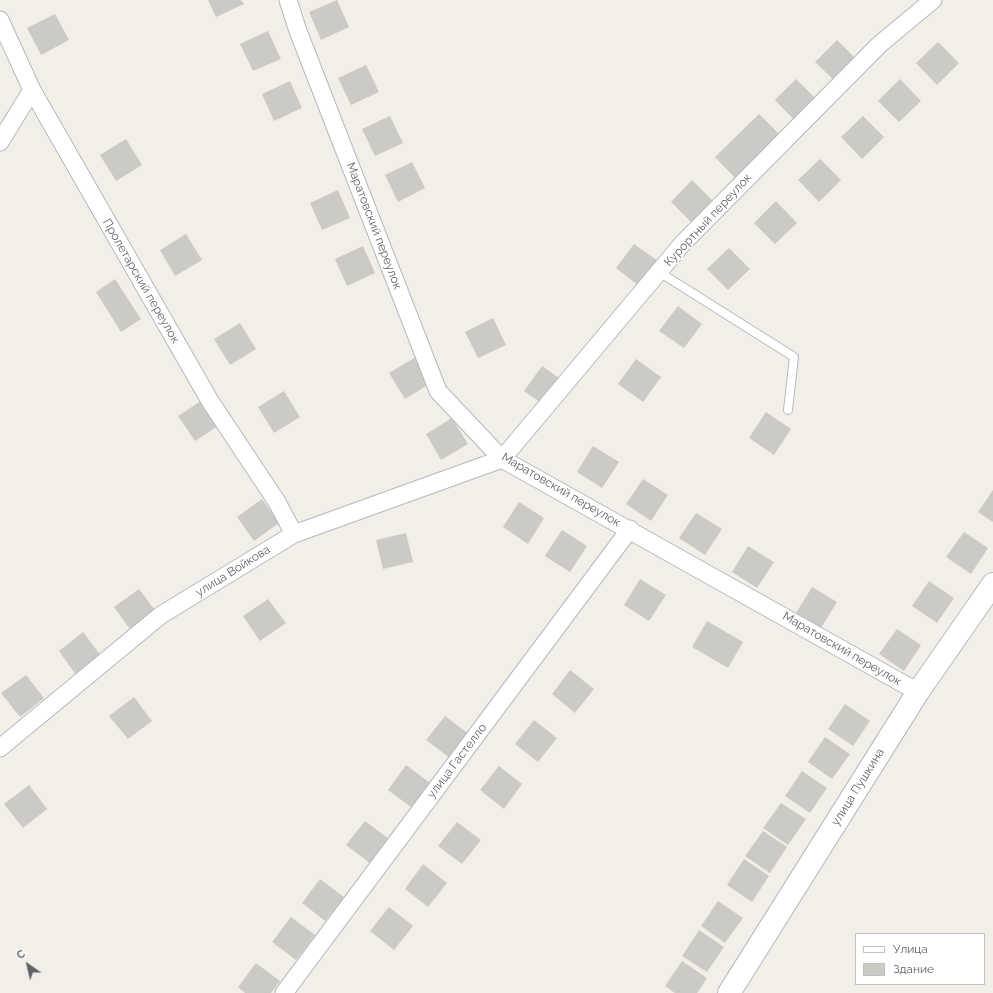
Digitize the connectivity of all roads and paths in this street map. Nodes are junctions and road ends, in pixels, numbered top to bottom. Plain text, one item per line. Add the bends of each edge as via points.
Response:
1 (288, 0) edge
2 (933, 0) edge
3 (0, 20) edge
4 (32, 90) junction
5 (0, 142) edge
6 (659, 272) junction
7 (788, 410) dead end
8 (502, 459) junction
9 (630, 529) junction
10 (294, 534) junction
11 (993, 584) edge
12 (918, 692) junction
13 (0, 748) edge
14 (284, 993) edge
15 (729, 993) edge

1 - 8 street, Маратовский переулок via 300,38 438,391
2 - 6 street, Курортный переулок via 880,44 683,243
3 - 4 street, Пролетарский переулок
4 - 5 street
4 - 10 street, Пролетарский переулок via 210,401 277,502
6 - 7 lane via 794,357
6 - 8 street, Курортный переулок
8 - 9 street, Маратовский переулок
8 - 10 street, улица Войкова
9 - 12 street, Маратовский переулок
9 - 14 street, улица Гастелло
10 - 13 street, улица Войкова via 160,615
11 - 12 street, улица Пушкина
12 - 15 street, улица Пушкина

